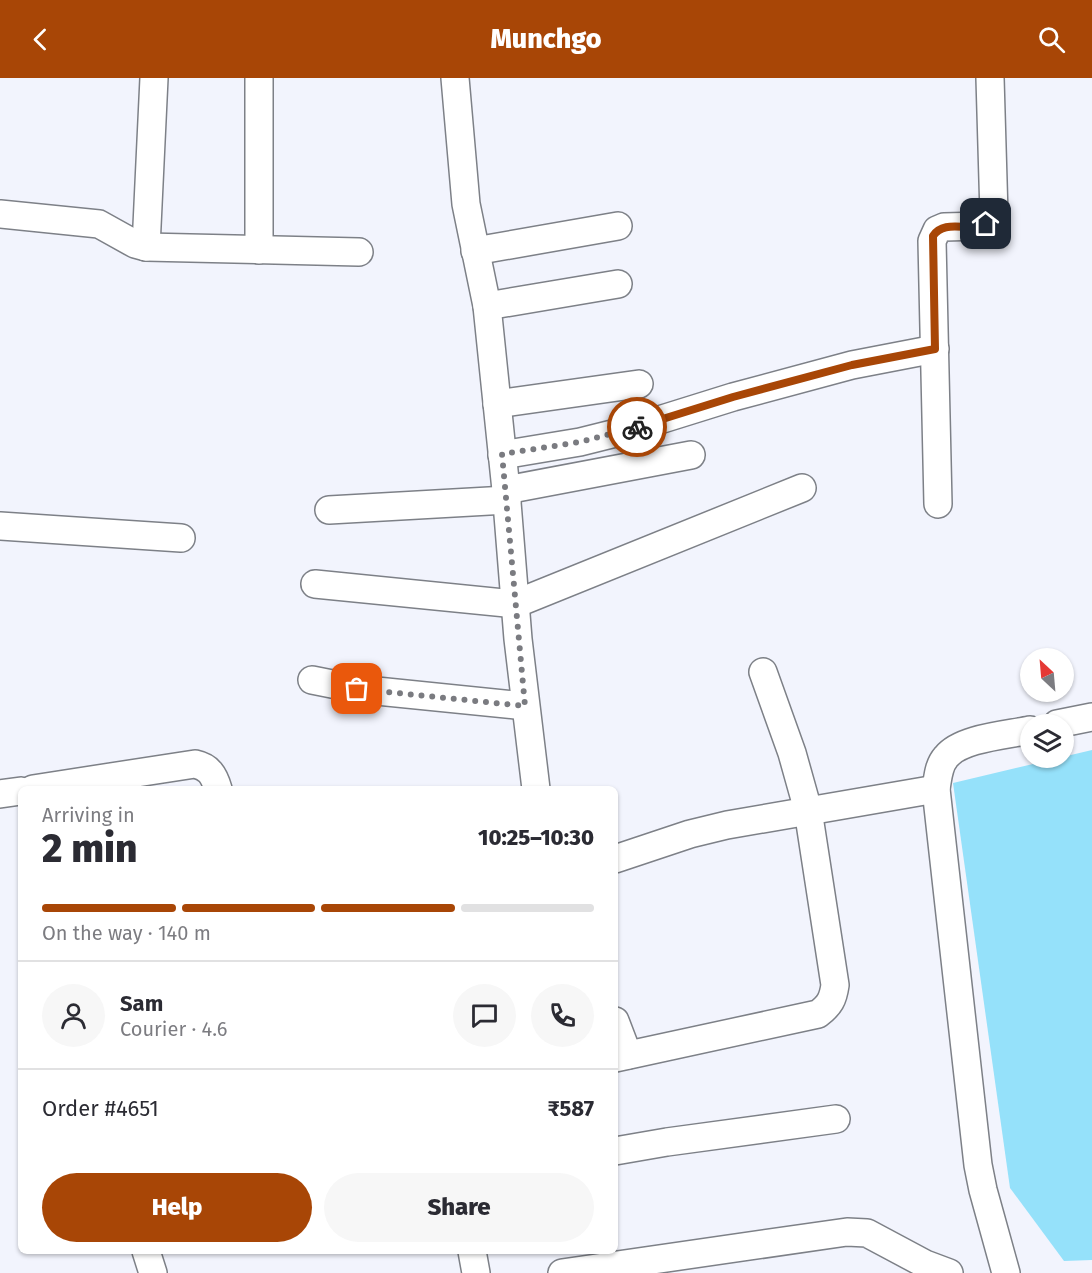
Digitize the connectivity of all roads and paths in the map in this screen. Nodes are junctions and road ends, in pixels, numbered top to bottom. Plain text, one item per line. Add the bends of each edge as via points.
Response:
1 (154, 78) edge
2 (259, 78) edge
3 (455, 78) edge
4 (990, 78) edge
5 (0, 214) edge
6 (618, 226) dead end
7 (146, 248) junction
8 (259, 250) junction
9 (475, 251) junction
10 (359, 252) dead end
11 (618, 284) dead end
12 (487, 306) junction
13 (935, 349) junction
14 (639, 384) dead end
15 (497, 404) junction
16 (502, 454) junction
17 (691, 455) dead end
18 (802, 488) dead end
19 (506, 495) junction
20 (938, 504) dead end
21 (329, 510) dead end
22 (0, 526) edge
23 (181, 538) dead end
24 (315, 584) dead end
25 (515, 604) junction
26 (763, 672) dead end
27 (312, 680) dead end
28 (525, 706) junction
29 (1092, 717) edge
30 (1074, 721) edge
31 (1020, 732) edge
32 (52, 786) edge
33 (217, 786) edge
34 (536, 786) edge
35 (936, 789) junction
36 (18, 791) edge
37 (0, 794) edge
38 (808, 810) junction
39 (618, 858) edge
40 (618, 1036) edge
41 (622, 1056) edge
42 (836, 1119) dead end
43 (618, 1150) edge
44 (147, 1254) edge
45 (473, 1254) edge
46 (153, 1273) edge
47 (476, 1273) edge
48 (562, 1273) edge
49 (949, 1273) edge
50 (1006, 1273) edge

1 - 7 street
2 - 8 street
3 - 9 street via 464,183
4 - 13 street via 995,209 991,220 982,226 944,227 933,236
5 - 7 street via 99,224
6 - 9 street
7 - 8 street
8 - 10 street
9 - 12 street
11 - 12 street
12 - 15 street
13 - 16 street via 852,365 602,437
13 - 20 street
14 - 15 street
15 - 16 street
16 - 19 street
17 - 19 street
18 - 25 street
19 - 21 street
19 - 25 street
22 - 23 street
24 - 25 street
25 - 28 street
26 - 38 street
27 - 28 street via 357,689
28 - 34 street
29 - 30 street
31 - 35 street via 955,749 945,757
32 - 33 street via 195,764 210,771
35 - 38 street
35 - 50 street via 978,1165
36 - 37 street
38 - 39 street via 690,834
38 - 41 street via 835,984 833,999 827,1007 818,1014
40 - 41 street
42 - 43 street
44 - 46 street
45 - 47 street
48 - 49 street via 848,1232 867,1233

